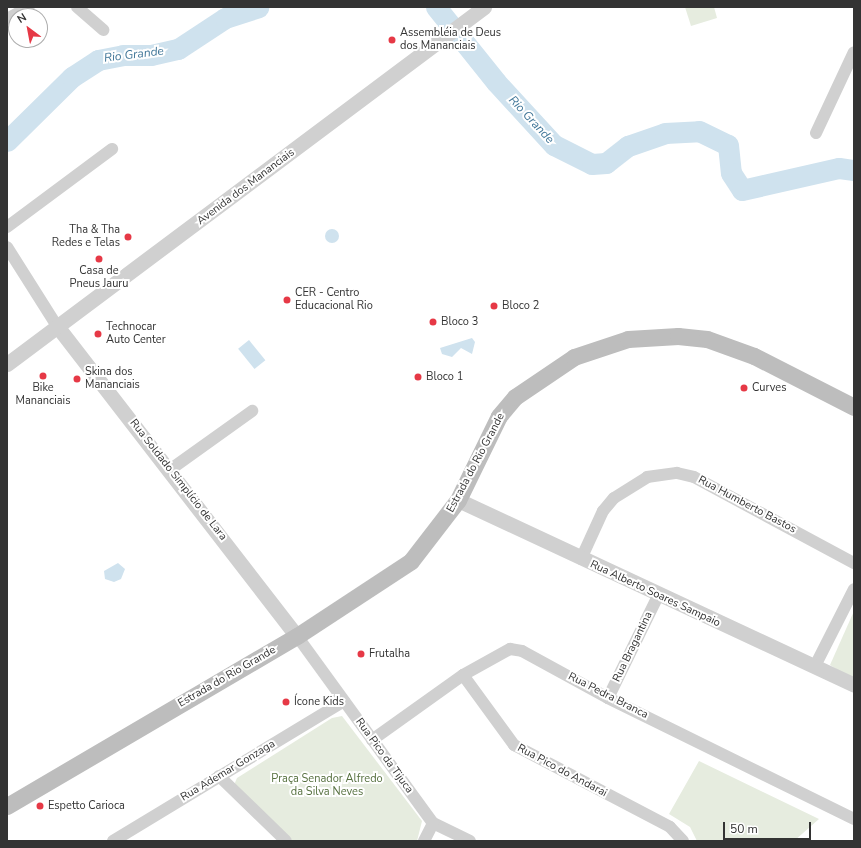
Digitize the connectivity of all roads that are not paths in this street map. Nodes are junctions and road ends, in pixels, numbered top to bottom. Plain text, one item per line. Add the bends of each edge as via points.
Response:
1 (77, 7) edge
2 (479, 11) edge
3 (103, 30) dead end
4 (854, 52) edge
5 (816, 133) dead end
6 (112, 149) dead end
7 (7, 227) edge
8 (7, 247) edge
9 (57, 326) junction
10 (7, 364) edge
11 (854, 407) edge
12 (252, 411) dead end
13 (171, 469) junction
14 (458, 500) junction
15 (580, 559) junction
16 (854, 563) edge
17 (854, 589) edge
18 (658, 596) junction
19 (297, 636) junction
20 (815, 666) junction
21 (463, 675) junction
22 (854, 685) edge
23 (608, 698) junction
24 (344, 701) junction
25 (372, 740) junction
26 (219, 776) junction
27 (7, 806) edge
28 (854, 819) edge
29 (434, 823) junction
30 (119, 840) edge
31 (286, 841) edge
32 (424, 841) edge
33 (470, 841) edge
34 (683, 841) edge

1 - 3 street
2 - 9 street, Avenida dos Mananciais
4 - 5 street
6 - 7 street
8 - 9 street
9 - 10 street, Avenida dos Mananciais
9 - 13 street, Rua Soldado Simplício de Lara
11 - 14 main road, Estrada do Rio Grande via 729,346 678,336 628,339 574,356 515,397 499,416
12 - 13 street
13 - 19 street, Rua Soldado Simplício de Lara
14 - 15 street, Rua Alberto Soares Sampaio
14 - 19 main road, Estrada do Rio Grande via 411,561
15 - 16 street, Rua Humberto Bastos via 603,511 614,498 647,477 677,473 694,476
15 - 18 street, Rua Alberto Soares Sampaio
17 - 20 street
18 - 20 street, Rua Alberto Soares Sampaio
18 - 23 street, Rua Bragantina
19 - 24 street, Rua Pico da Tijuca
19 - 27 main road, Estrada do Rio Grande
20 - 22 street, Rua Alberto Soares Sampaio
21 - 23 street, Rua Pedra Branca via 510,649 522,651
21 - 25 street, Rua Pedra Branca
21 - 34 street, Rua Pico do Andarai via 514,745 670,827
23 - 28 street, Rua Pedra Branca
24 - 25 street, Rua Pico da Tijuca
24 - 26 street, Rua Ademar Gonzaga
25 - 29 street, Rua Pico da Tijuca
26 - 30 street, Rua Ademar Gonzaga
26 - 31 street
29 - 32 street
29 - 33 street, Rua Pico da Tijuca

